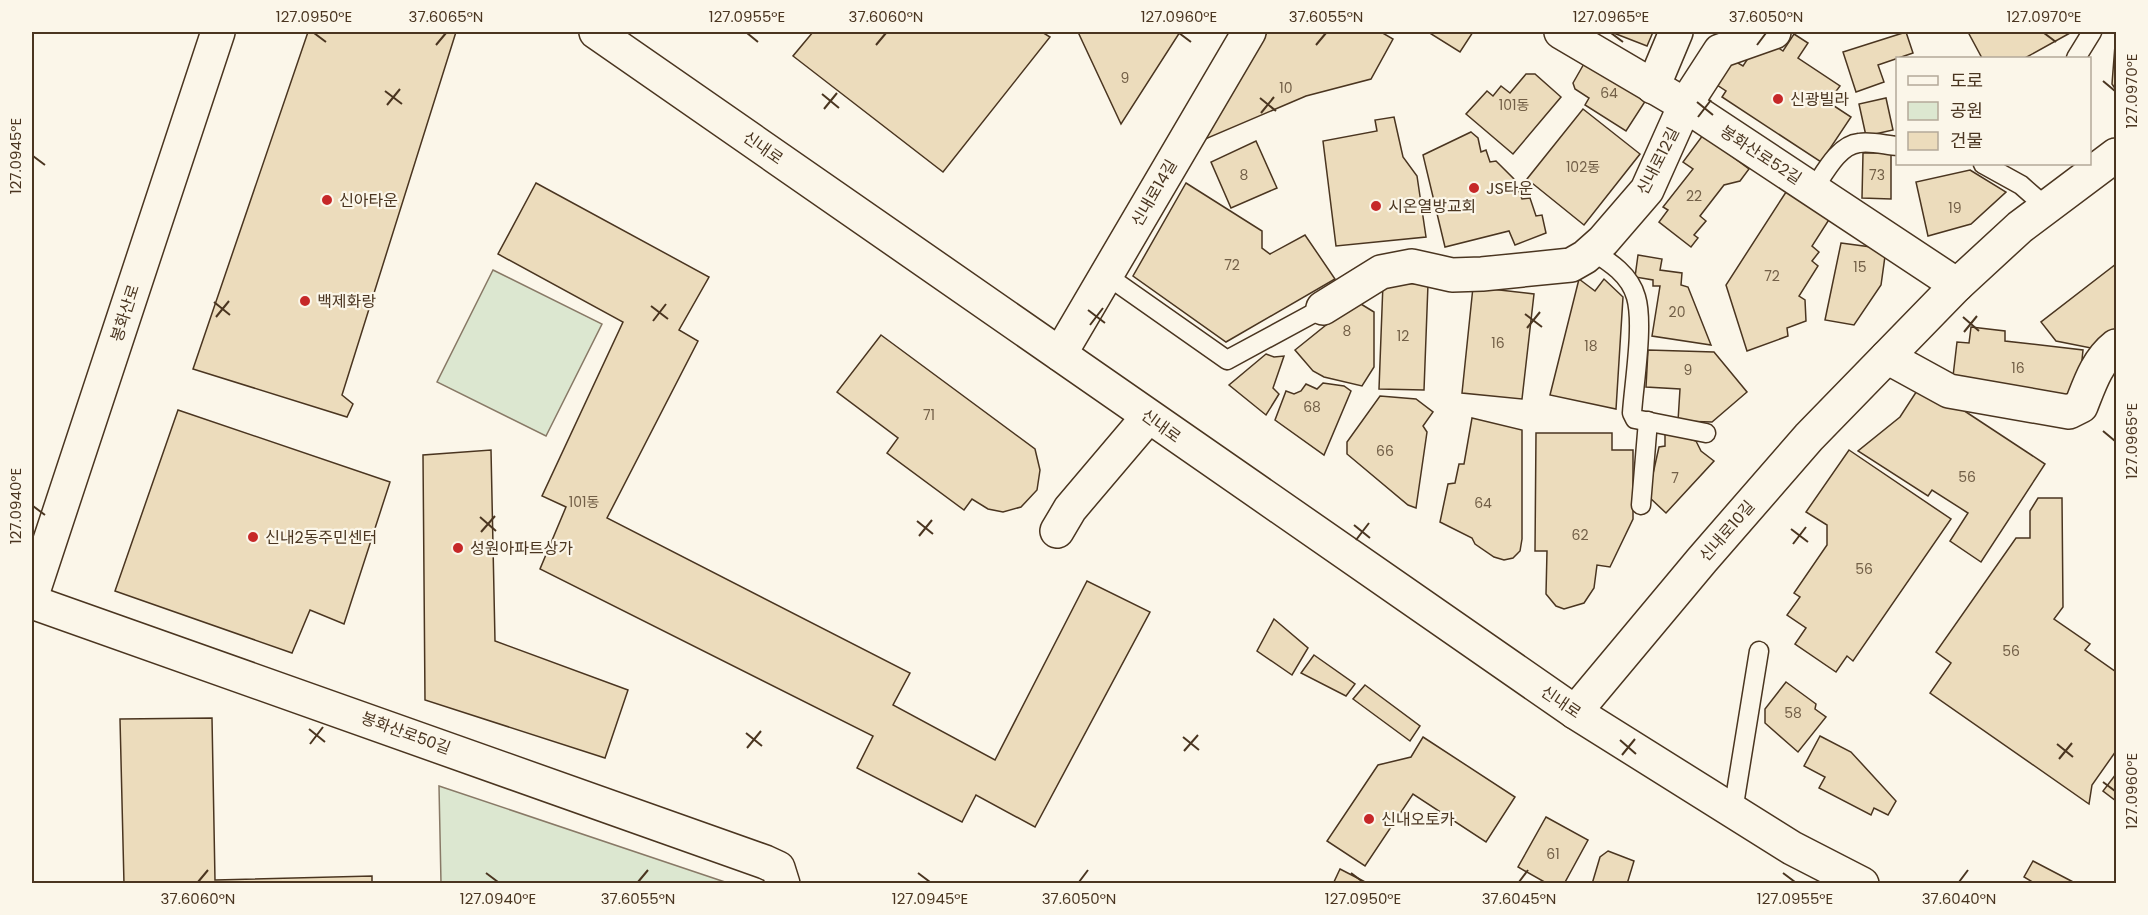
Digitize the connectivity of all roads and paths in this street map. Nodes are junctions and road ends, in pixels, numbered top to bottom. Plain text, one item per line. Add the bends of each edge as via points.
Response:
1 (218, 32) edge
2 (596, 32) edge
3 (1249, 32) edge
4 (1561, 32) edge
5 (1676, 32) edge
6 (1774, 32) edge
7 (2091, 32) edge
8 (2077, 57) edge
9 (1653, 87) junction
10 (1685, 105) junction
11 (1896, 146) edge
12 (1985, 165) edge
13 (2098, 169) edge
14 (1813, 190) junction
15 (2046, 207) junction
16 (1592, 251) junction
17 (1106, 275) junction
18 (1957, 285) junction
19 (1323, 308) joint
20 (2116, 346) edge
21 (1060, 354) junction
22 (1887, 357) junction
23 (1148, 417) junction
24 (1648, 421) junction
25 (1706, 433) dead end
26 (1641, 505) dead end
27 (1057, 531) dead end
28 (32, 595) edge
29 (32, 602) edge
30 (1759, 651) dead end
31 (1575, 712) junction
32 (1733, 811) junction
33 (781, 876) edge
34 (1862, 884) edge

1 - 28 street, 봉화산로
2 - 21 street, 신내로
3 - 17 street, 신내로14길
4 - 9 street, 봉화산로52길
5 - 9 street
6 - 10 street, 신내로12길 via 1720,51
7 - 8 lane
9 - 10 street, 봉화산로52길
10 - 14 street, 봉화산로52길
10 - 16 street, 신내로12길 via 1647,190
11 - 14 lane via 1858,143 1847,147
12 - 15 lane via 2021,185
13 - 15 street, 신내로10길
14 - 18 street, 봉화산로52길
15 - 18 street, 신내로10길
16 - 19 street, 신내로12길 via 1571,265 1493,273 1452,275 1412,266 1381,272
16 - 24 lane via 1619,269 1636,297 1632,412 1635,418
17 - 19 lane via 1227,360
17 - 21 street, 신내로14길
18 - 22 street, 신내로10길
20 - 22 street via 2091,377 2081,406 2069,412 1949,391
21 - 23 street, 신내로
22 - 31 street, 신내로10길 via 1802,446
23 - 27 street via 1070,509
23 - 31 street, 신내로
24 - 25 lane
24 - 26 lane
29 - 33 street, 봉화산로50길 via 341,709
30 - 32 lane
31 - 32 street, 신내로
32 - 34 street, 신내로 via 1792,848

